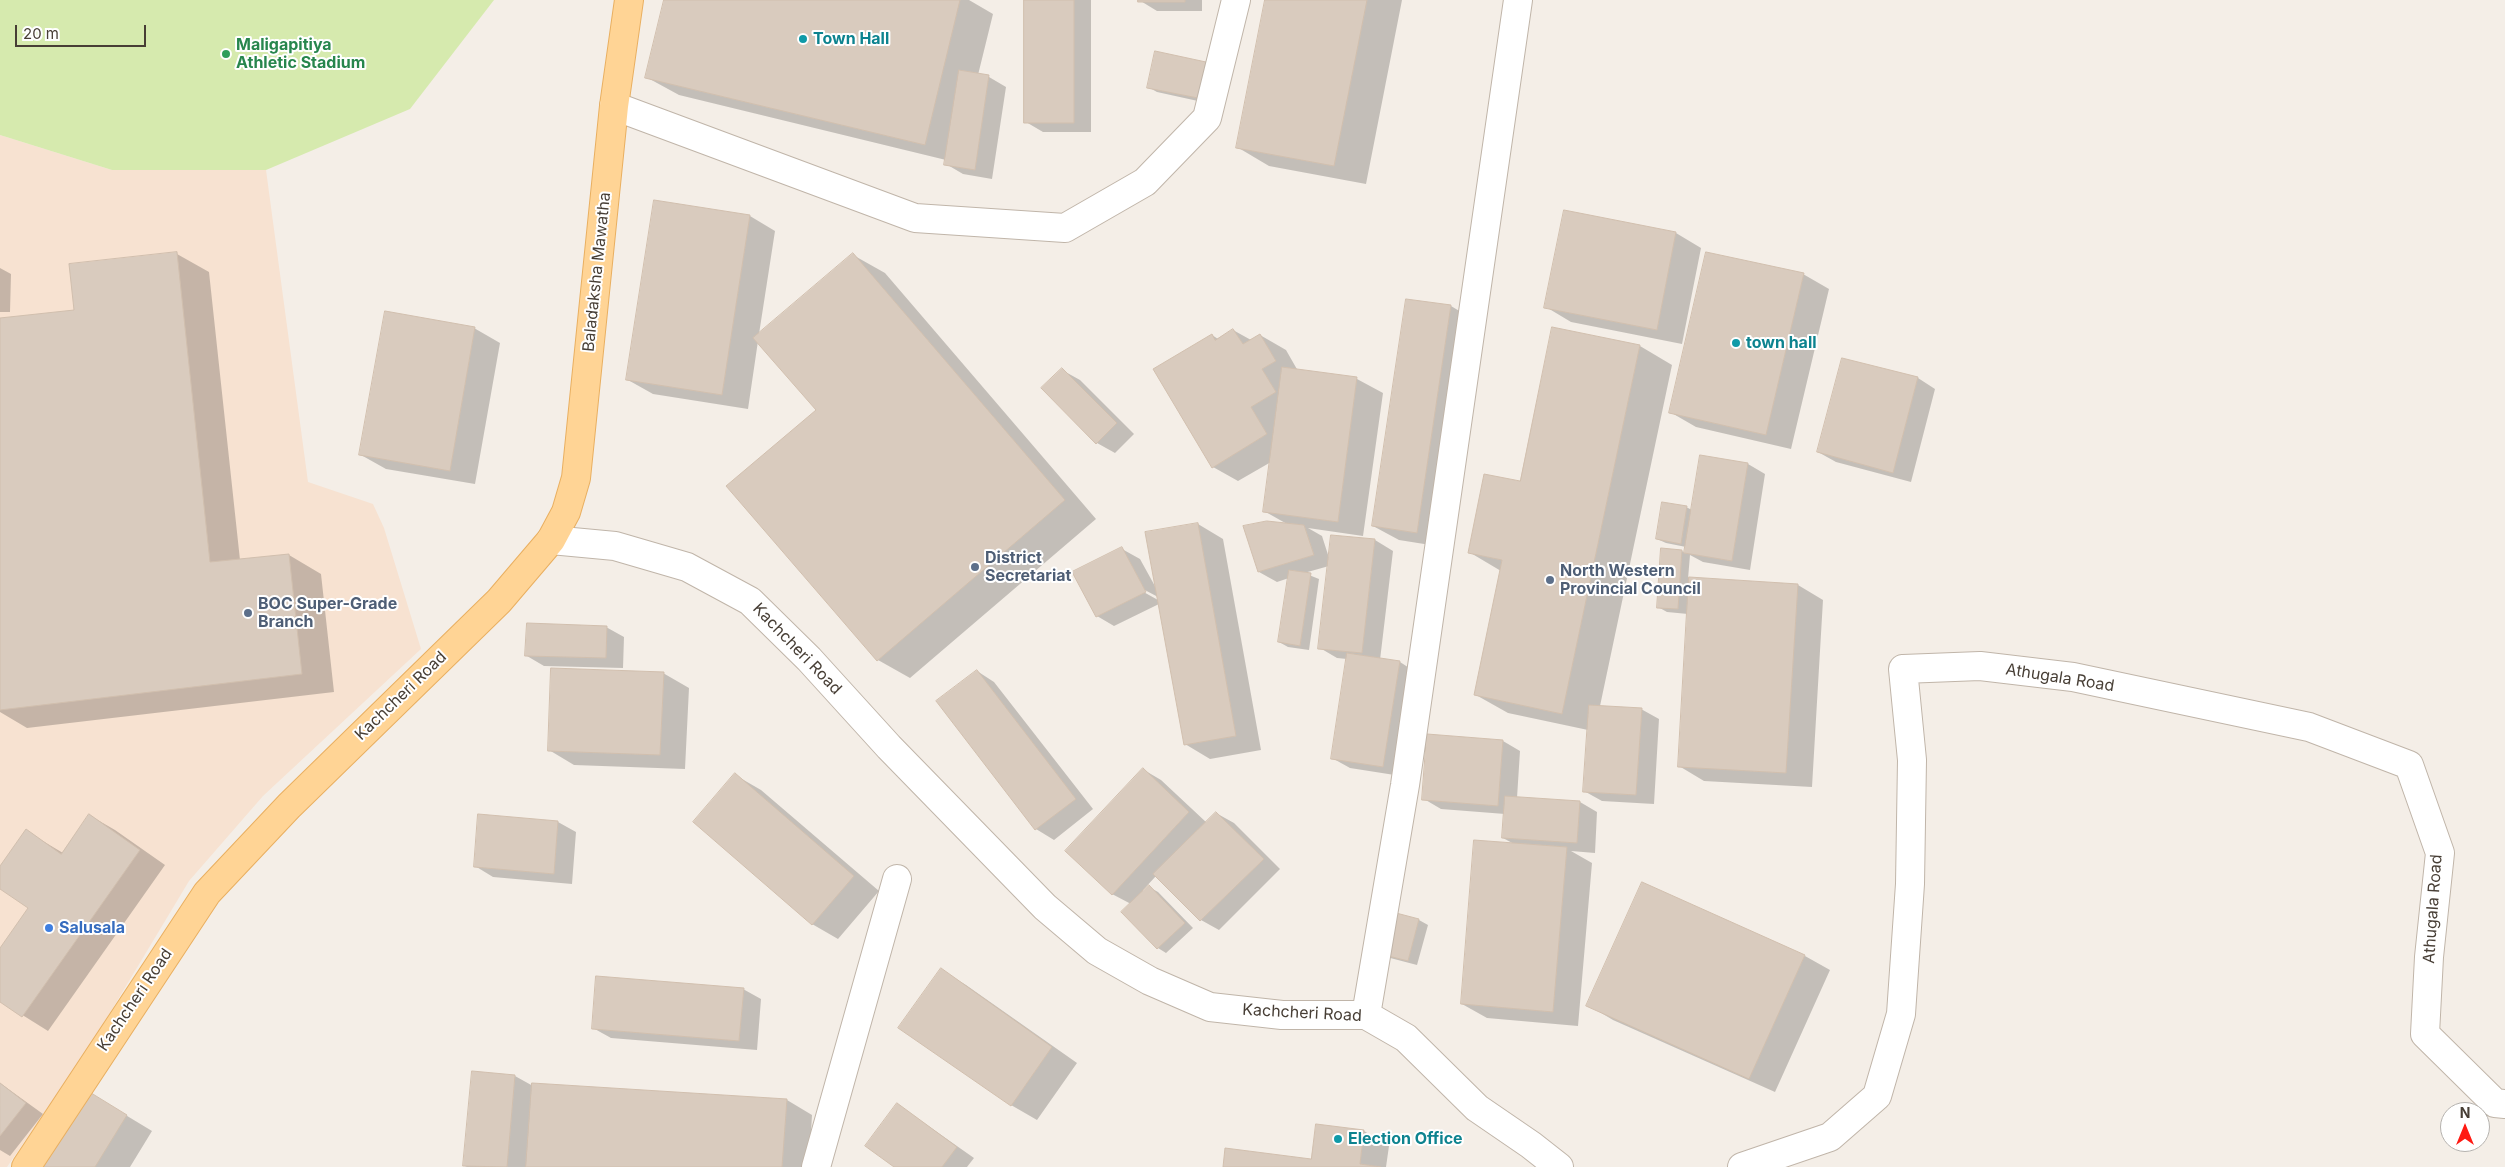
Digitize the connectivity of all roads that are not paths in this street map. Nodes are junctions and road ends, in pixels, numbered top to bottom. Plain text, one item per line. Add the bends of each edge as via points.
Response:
1 (629, 0) edge
2 (1236, 0) edge
3 (1518, 0) edge
4 (614, 106) junction
5 (551, 540) junction
6 (897, 879) dead end
7 (1366, 1015) junction
8 (2505, 1104) edge
9 (1531, 1156) edge
10 (26, 1167) edge
11 (816, 1167) edge
12 (1559, 1167) edge
13 (1742, 1167) edge

1 - 4 main road, Baladaksha Mawatha
2 - 4 street via 1207,118 1145,182 1065,228 915,218
3 - 7 street via 1405,785
4 - 5 main road, Baladaksha Mawatha via 576,478 566,512
5 - 7 street, Kachcheri Road via 616,546 687,567 750,601 1045,907 1105,955 1150,981 1210,1007 1282,1015
5 - 10 main road, Kachcheri Road via 499,601 296,800 207,893
6 - 11 street
7 - 9 street, Kachcheri Road via 1406,1038
8 - 13 street, Athugala Road via 2494,1103 2425,1034 2440,854 2410,765 2309,727 2073,677 1980,666 1903,669 1912,760 1910,884 1901,1014 1877,1096 1830,1137
9 - 12 street

